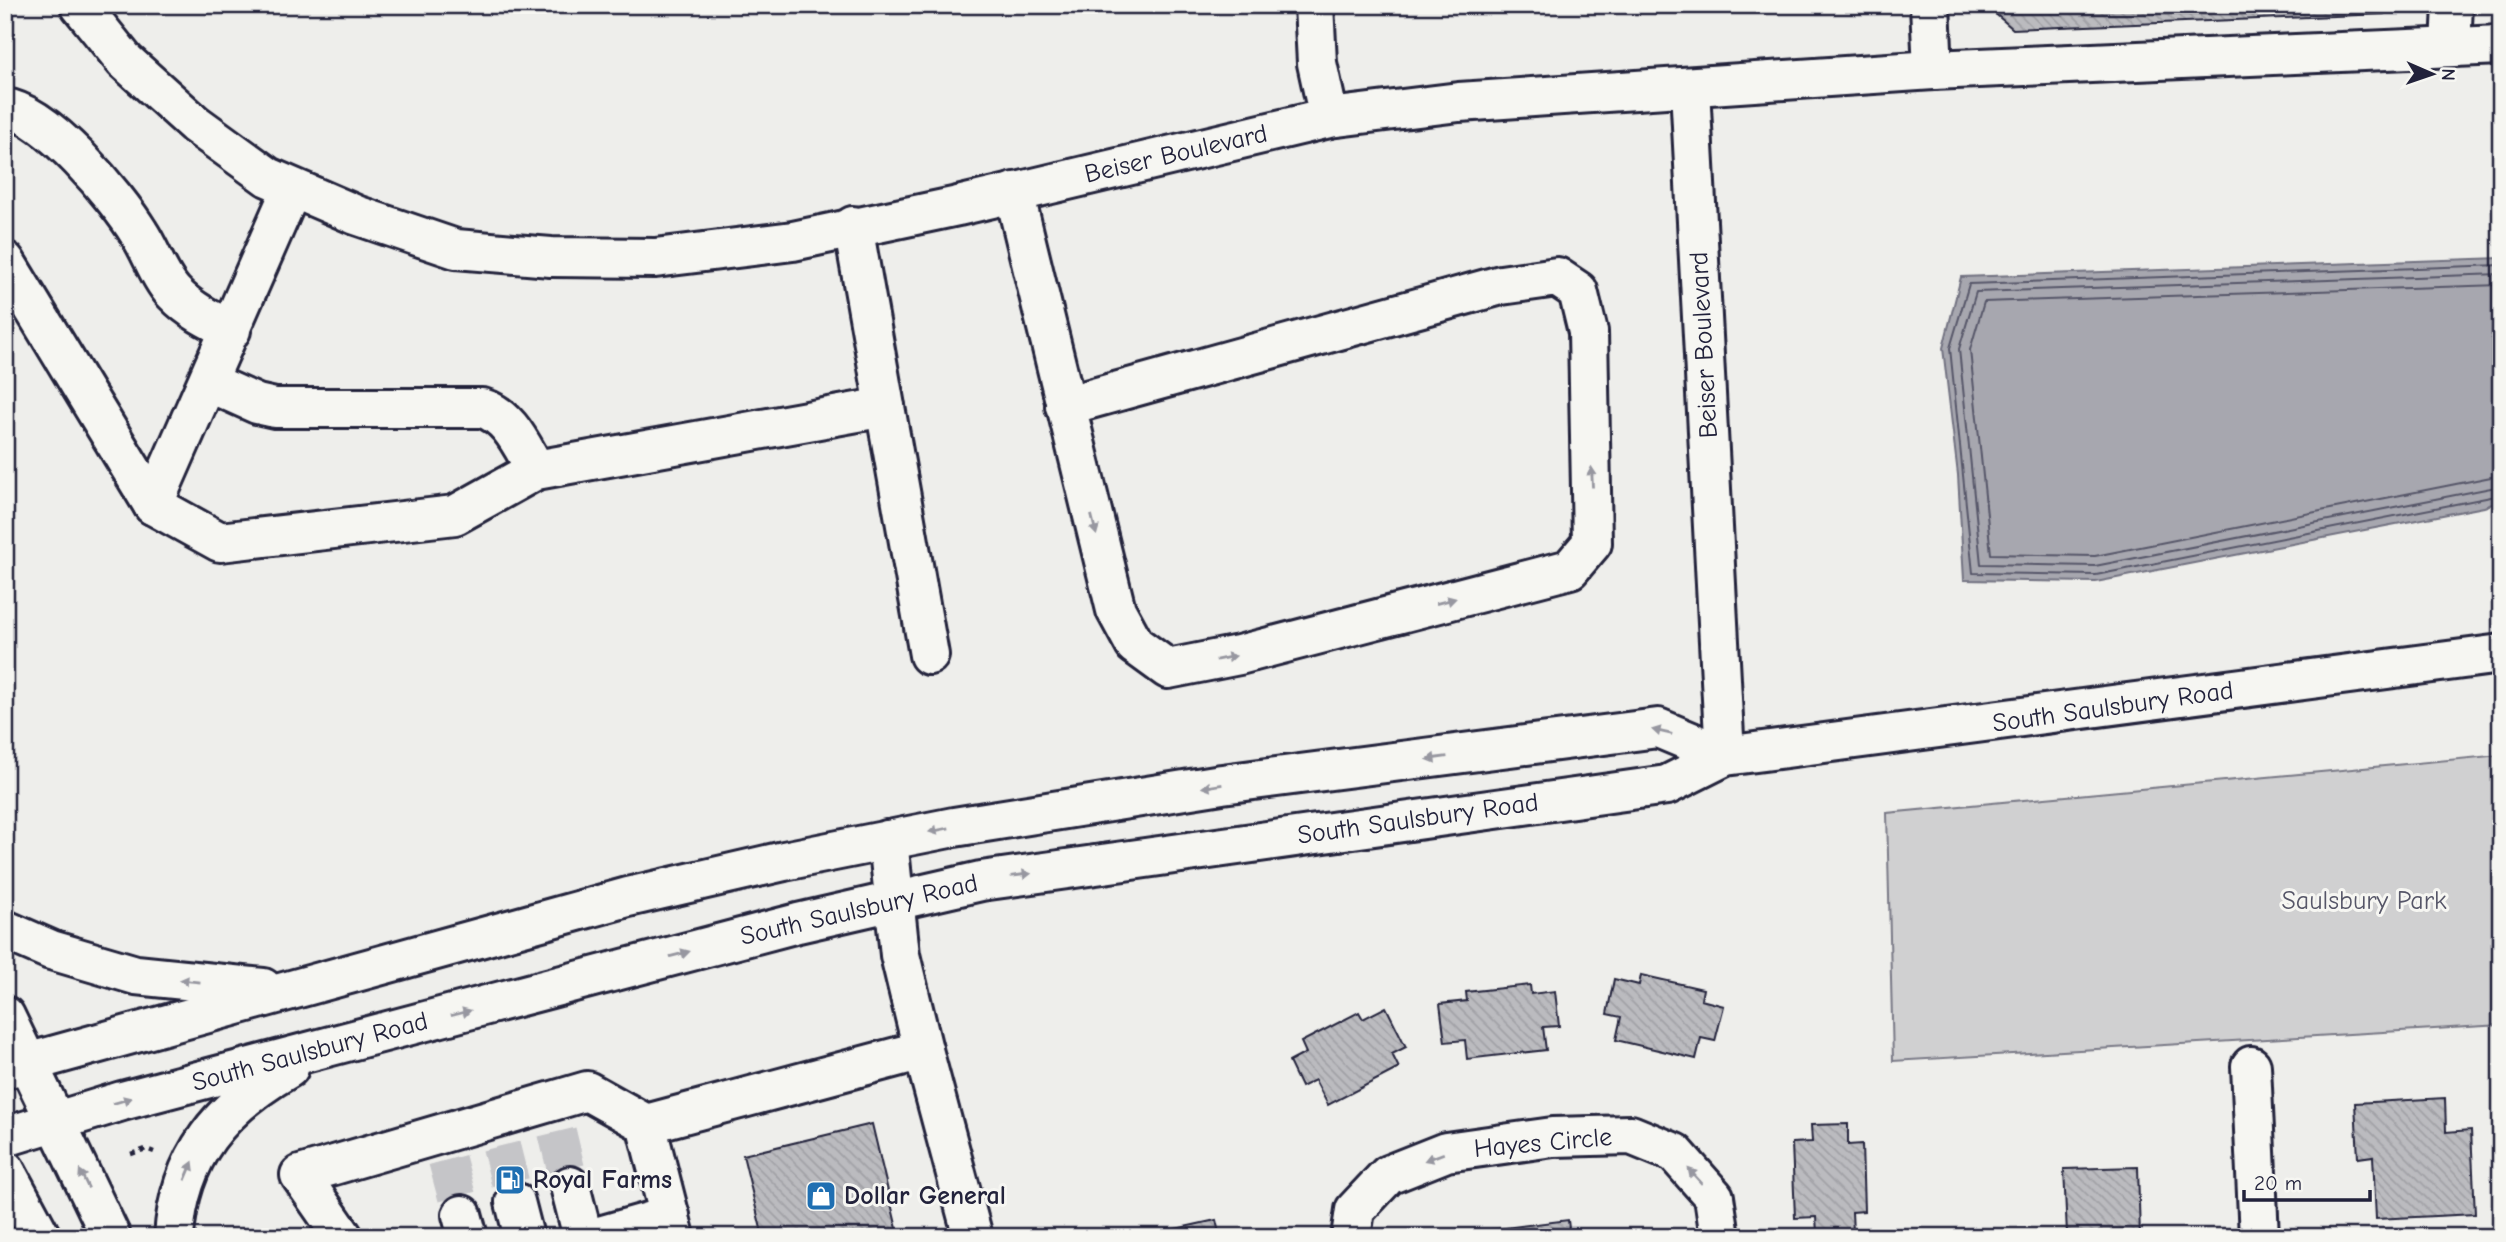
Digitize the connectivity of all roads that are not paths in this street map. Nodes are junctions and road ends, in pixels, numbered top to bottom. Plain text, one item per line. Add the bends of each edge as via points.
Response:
1 (80, 5) edge
2 (1314, 5) edge
3 (1930, 5) edge
4 (2453, 5) edge
5 (2501, 46) edge
6 (2451, 47) junction
7 (1933, 70) junction
8 (1690, 89) junction
9 (5, 108) edge
10 (1329, 118) junction
11 (292, 188) junction
12 (1014, 192) junction
13 (853, 226) junction
14 (5, 261) edge
15 (231, 330) junction
16 (208, 382) junction
17 (1065, 406) junction
18 (885, 407) junction
19 (536, 470) junction
20 (153, 505) junction
21 (2501, 654) edge
22 (929, 655) dead end
23 (1726, 756) junction
24 (888, 840) junction
25 (895, 901) junction
26 (5, 930) edge
27 (283, 990) junction
28 (5, 1016) edge
29 (321, 1050) junction
30 (923, 1050) junction
31 (17, 1065) edge
32 (2251, 1066) dead end
33 (57, 1121) junction
34 (646, 1124) junction
35 (5, 1137) edge
36 (5, 1170) edge
37 (570, 1186) tunnel mouth
38 (673, 1226) edge
39 (336, 1233) edge
40 (41, 1237) edge
41 (111, 1237) edge
42 (174, 1237) edge
43 (583, 1237) edge
44 (596, 1237) edge
45 (973, 1237) edge
46 (1351, 1237) edge
47 (1720, 1237) edge
48 (2259, 1237) edge

1 - 11 main road, Beiser Boulevard via 125,61 195,124 268,177
2 - 10 main road via 1317,63
3 - 7 main road
4 - 6 main road
5 - 6 main road
6 - 7 main road
7 - 8 main road
8 - 10 main road, Beiser Boulevard via 1459,102
8 - 23 main road, Beiser Boulevard
9 - 15 main road via 43,124 113,196 172,292 201,316
10 - 12 main road, Beiser Boulevard
11 - 13 main road, Beiser Boulevard via 456,248 551,257 655,258 793,241
11 - 15 main road
12 - 13 main road, Beiser Boulevard
12 - 17 main road
13 - 18 main road
14 - 20 main road
15 - 16 main road
16 - 19 main road via 275,408 495,411
16 - 20 main road
17 -> 17 main road via 1116,610 1135,645 1168,669 1239,655 1570,569 1591,543 1588,332 1578,292 1557,277 1501,285
18 - 19 main road
18 - 22 main road
19 - 20 main road via 455,515 220,542
21 - 23 main road, South Saulsbury Road
23 -> 24 main road, South Saulsbury Road via 1658,728 1222,785
25 -> 23 main road, South Saulsbury Road via 995,878 1667,785
24 - 25 main road
24 - 27 main road, South Saulsbury Road via 628,897
29 -> 25 main road, South Saulsbury Road
25 - 30 main road via 900,955
27 -> 26 main road via 136,975 51,950
27 - 31 main road, South Saulsbury Road
28 - 31 main road
33 -> 29 main road, South Saulsbury Road
42 -> 29 main road via 184,1184 200,1145 263,1083
30 - 34 main road
30 - 45 main road
31 - 33 main road
32 - 48 main road
33 - 35 main road, South Saulsbury Road
41 -> 33 main road
34 - 38 main road
34 - 39 main road via 587,1091 553,1117 444,1148 300,1175
36 - 40 main road
37 - 43 main road
38 - 44 main road
47 -> 46 main road, Hayes Circle via 1714,1197 1675,1153 1631,1135 1553,1136 1447,1152 1388,1175 1355,1210

